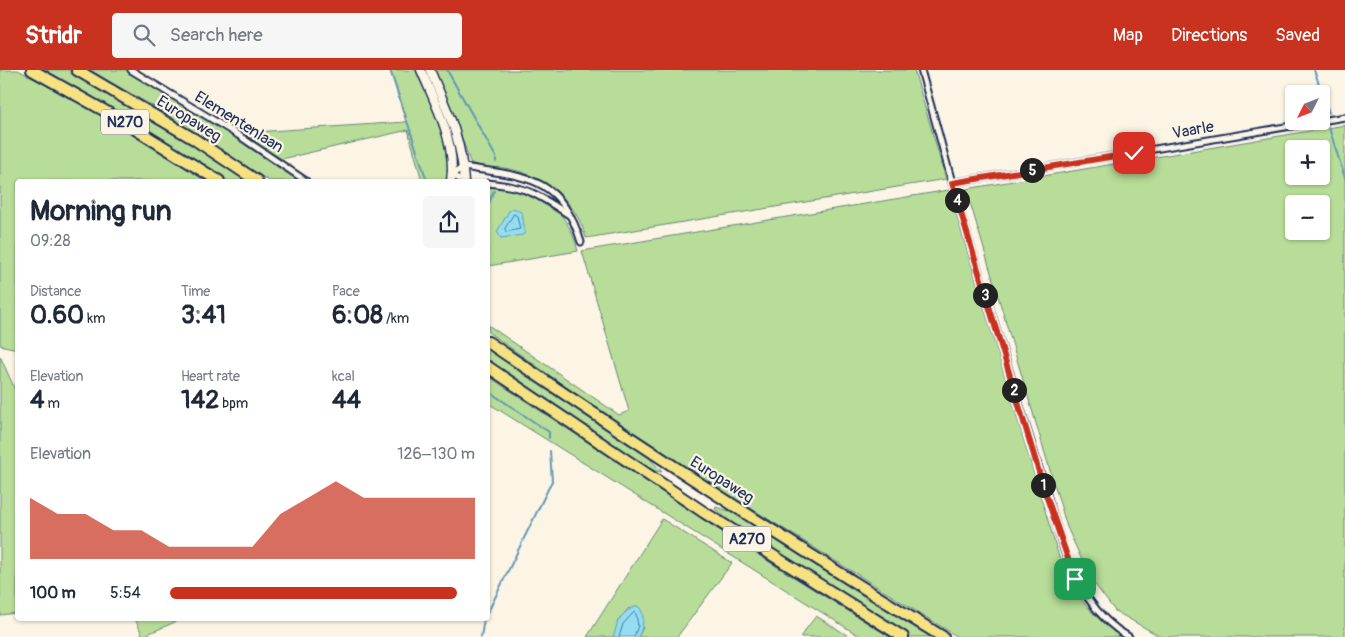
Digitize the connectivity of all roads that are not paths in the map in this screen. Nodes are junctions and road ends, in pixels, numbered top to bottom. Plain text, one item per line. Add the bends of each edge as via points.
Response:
1 (32, 70) edge
2 (78, 70) edge
3 (131, 70) edge
4 (421, 70) edge
5 (430, 70) edge
6 (922, 70) edge
7 (1345, 117) edge
8 (1330, 120) edge
9 (1285, 127) edge
10 (463, 167) junction
11 (452, 178) edge
12 (216, 179) edge
13 (254, 179) edge
14 (303, 179) edge
15 (463, 179) edge
16 (490, 183) edge
17 (952, 183) junction
18 (570, 216) junction
19 (581, 242) dead end
20 (490, 343) edge
21 (490, 368) edge
22 (904, 637) edge
23 (943, 637) edge
24 (1129, 637) edge

1 - 12 highway, N270
2 - 13 highway, Europaweg / N270
3 - 14 street, Elementenlaan
4 - 11 street via 445,130
5 - 10 street via 456,130
6 - 17 street
7 - 8 street, Vaarle
9 - 17 street, Vaarle
10 - 11 street
10 - 15 street
10 - 18 street via 541,183 562,201
16 - 18 street via 514,185 536,192
17 - 24 street via 1075,579 1100,614
18 - 19 street
20 - 23 highway, Europaweg / A270 via 609,424
21 - 22 highway, A270 via 705,512

